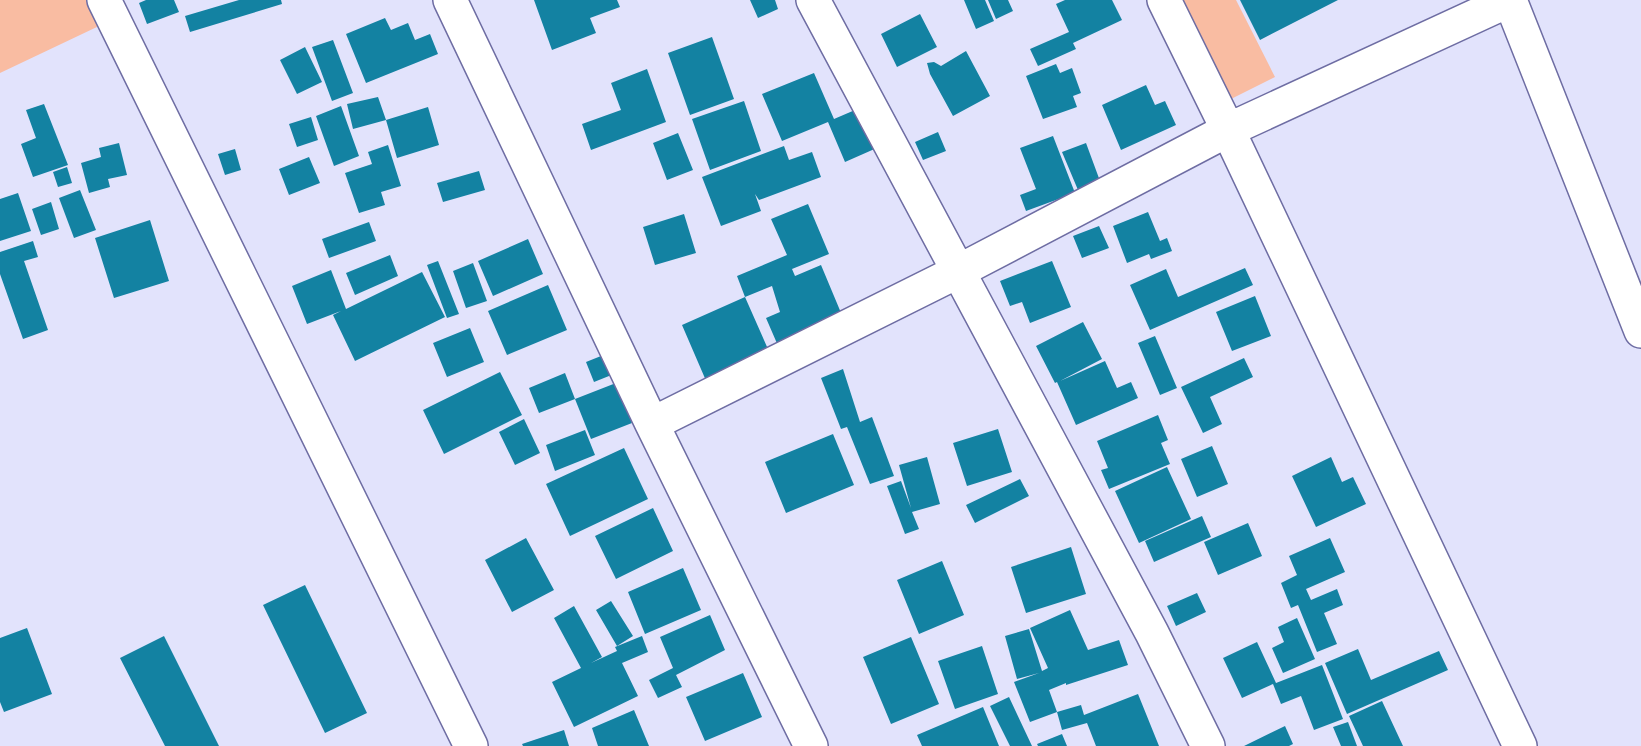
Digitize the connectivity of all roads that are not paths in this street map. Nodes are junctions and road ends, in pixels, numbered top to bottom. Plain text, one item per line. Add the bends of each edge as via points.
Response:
1 (104, 0) edge
2 (450, 0) edge
3 (813, 0) edge
4 (1164, 0) edge
5 (1510, 0) edge
6 (1228, 130) junction
7 (958, 271) junction
8 (1641, 331) edge
9 (652, 424) junction
10 (471, 746) edge
11 (812, 746) edge
12 (1208, 746) edge
13 (1520, 746) edge

1 - 10 street
2 - 9 street
3 - 7 street
4 - 6 street
5 - 6 street
5 - 8 street
6 - 7 street
6 - 13 street
7 - 9 street
7 - 12 street via 1152,633
9 - 11 street

